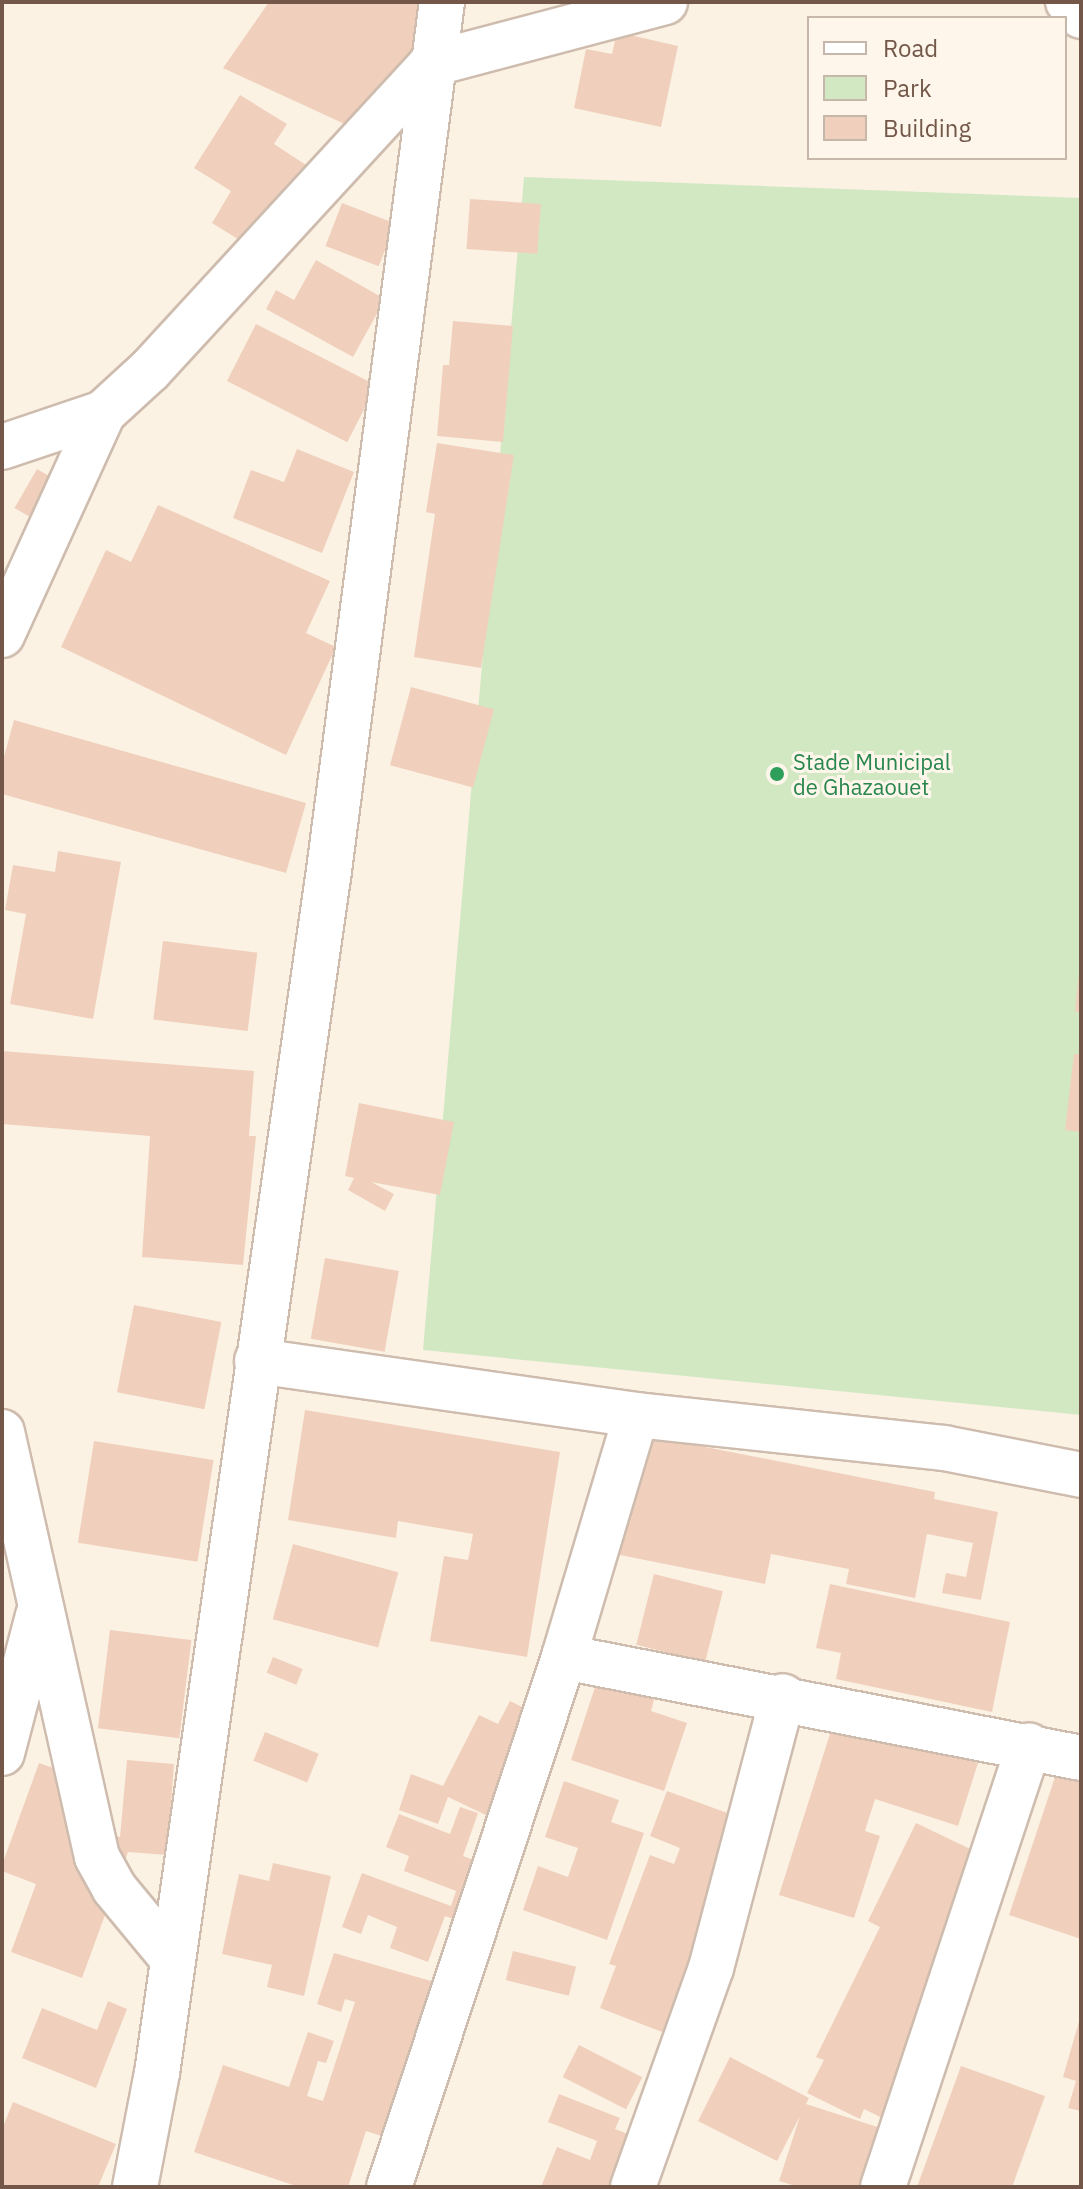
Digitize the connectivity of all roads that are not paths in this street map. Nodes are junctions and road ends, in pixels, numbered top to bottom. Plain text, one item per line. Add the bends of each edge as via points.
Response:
1 (442, 2) edge
2 (665, 2) edge
3 (1068, 2) edge
4 (1081, 16) edge
5 (431, 64) junction
6 (103, 413) junction
7 (2, 447) edge
8 (2, 635) edge
9 (257, 1361) junction
10 (636, 1415) junction
11 (2, 1432) edge
12 (1081, 1475) edge
13 (41, 1605) junction
14 (564, 1657) junction
15 (783, 1696) junction
16 (1029, 1746) junction
17 (2, 1753) edge
18 (1081, 1758) edge
19 (172, 1958) junction
20 (147, 2184) edge
21 (389, 2187) edge
22 (633, 2187) edge
23 (883, 2187) edge

1 - 5 street
2 - 5 street
3 - 4 street
5 - 6 street via 150,370
5 - 9 street via 416,233
6 - 7 street
6 - 8 street
9 - 10 street
9 - 19 street
10 - 12 street via 944,1448
10 - 14 street
11 - 13 street
13 - 17 street
13 - 19 street via 97,1857 114,1888
14 - 15 street
14 - 21 street
15 - 16 street
15 - 22 street via 711,1968
16 - 18 street
16 - 23 street
19 - 20 street

